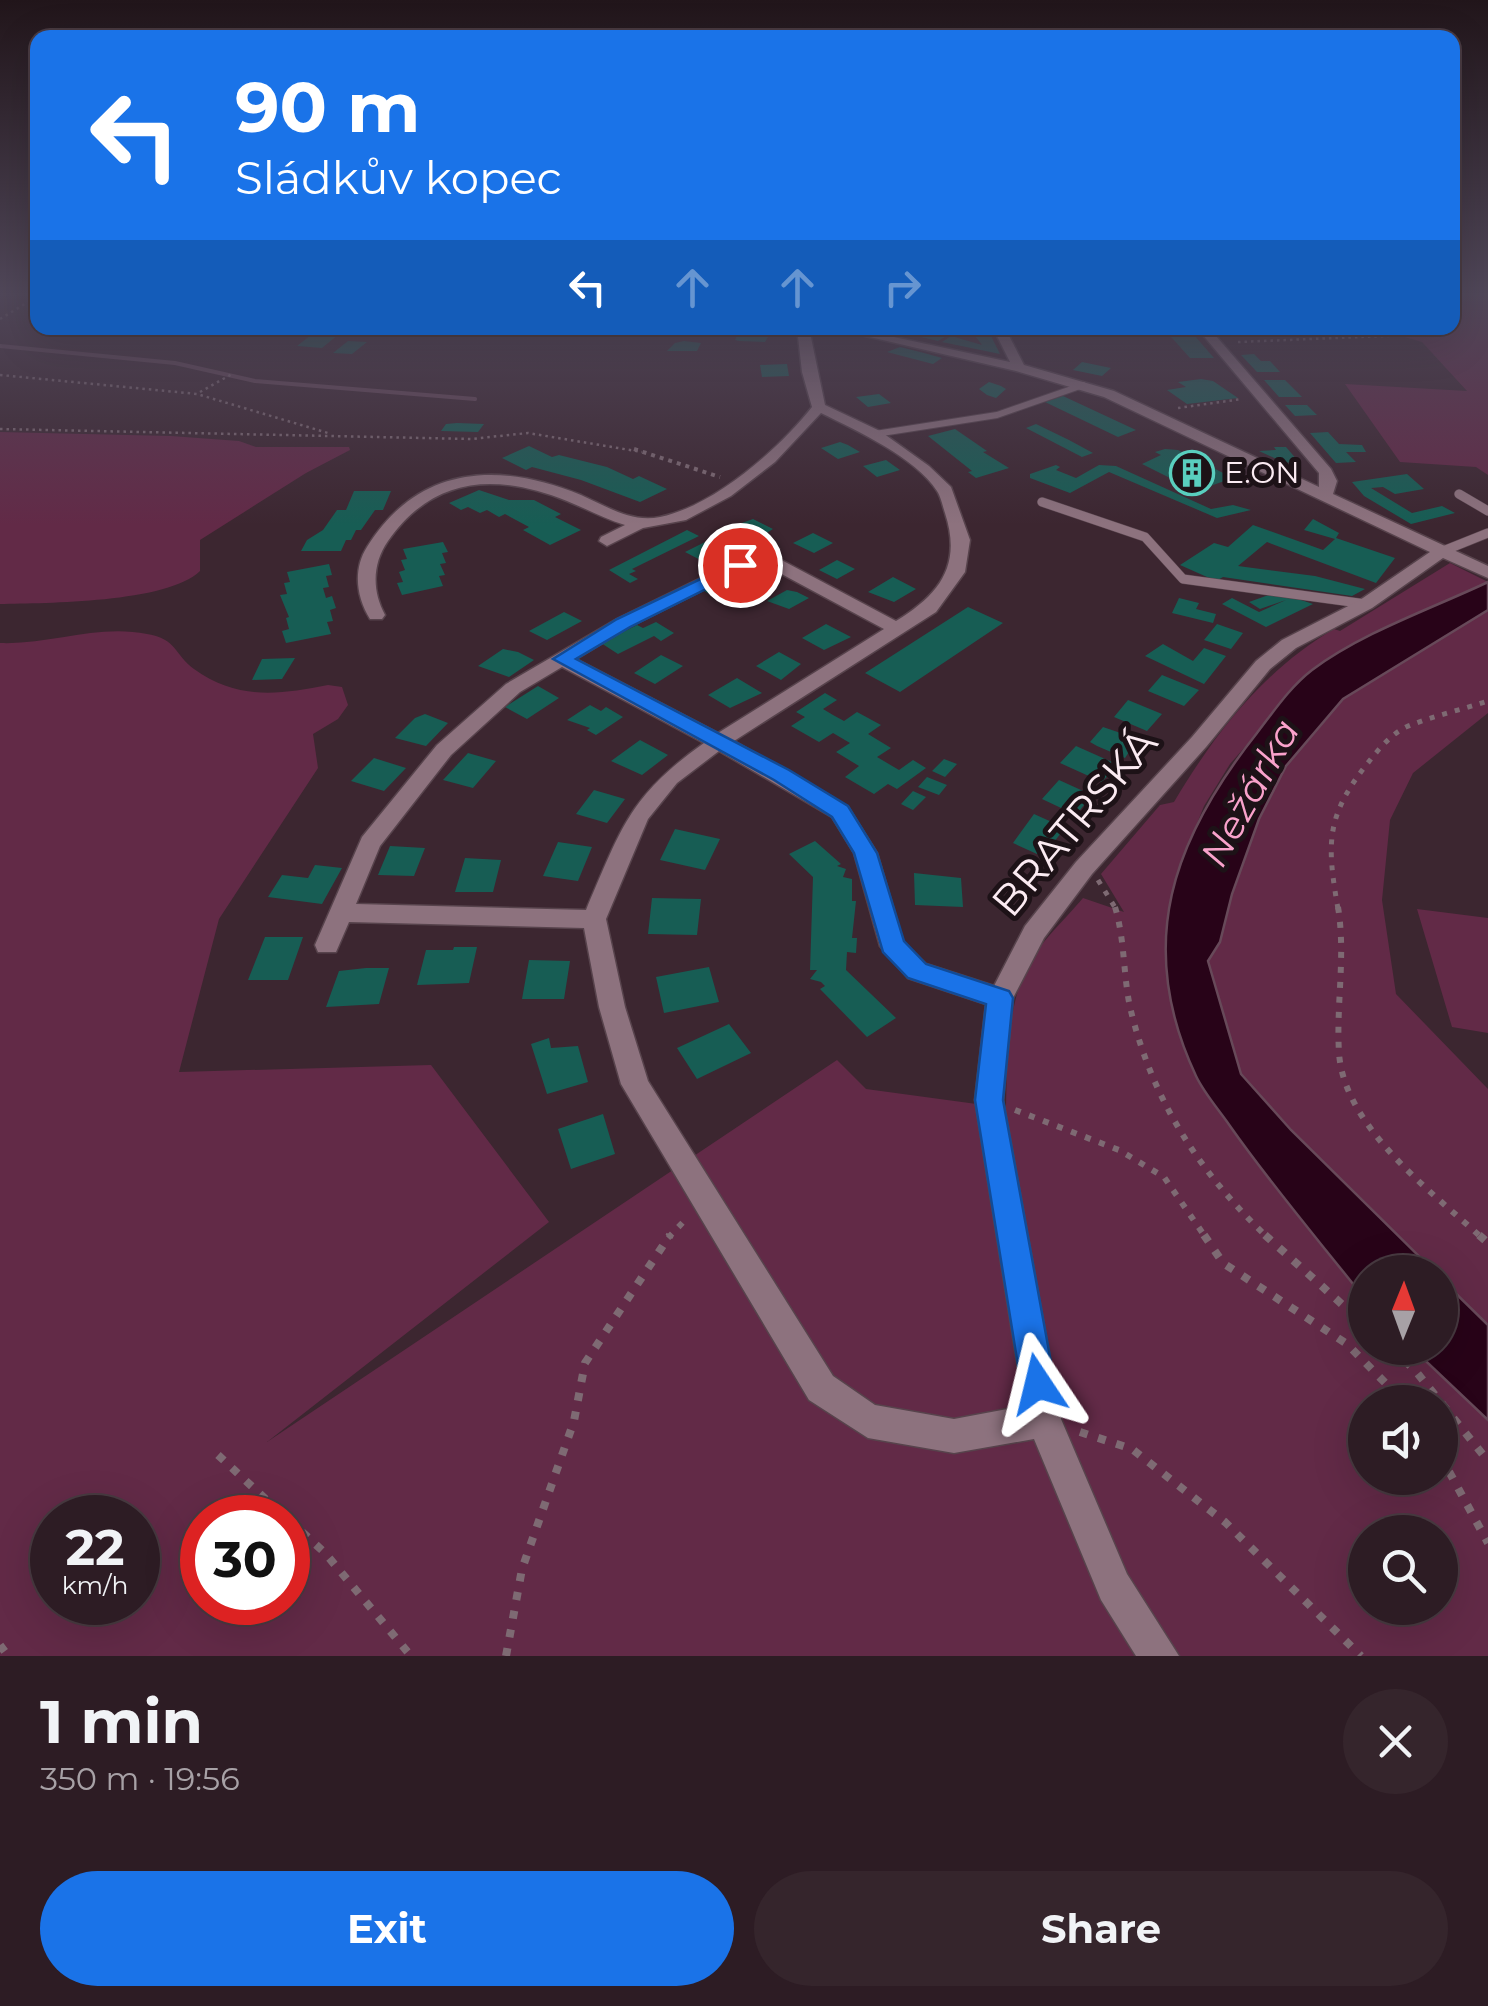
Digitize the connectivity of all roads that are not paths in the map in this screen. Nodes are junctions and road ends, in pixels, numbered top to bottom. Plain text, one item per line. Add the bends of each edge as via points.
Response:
1 (809, 370) edge
2 (1028, 370) edge
3 (1239, 370) edge
4 (1083, 385) junction
5 (820, 407) junction
6 (875, 434) junction
7 (1325, 494) junction
8 (1458, 494) dead end
9 (1042, 502) dead end
10 (1488, 512) edge
11 (640, 523) junction
12 (1488, 533) edge
13 (607, 541) dead end
14 (1448, 554) junction
15 (1488, 573) edge
16 (1366, 604) junction
17 (376, 615) dead end
18 (895, 628) junction
19 (562, 659) junction
20 (718, 742) junction
21 (340, 914) junction
22 (594, 919) junction
23 (327, 945) dead end
24 (1000, 998) junction
25 (1044, 1420) junction
26 (1159, 1656) edge

1 - 5 street
2 - 4 street
3 - 7 street via 1326,472
4 - 6 lane via 997,414
4 - 7 street
5 - 6 street
5 - 11 street via 780,451 738,483 674,518
6 - 18 street via 945,490 962,540 956,572 930,608
7 - 14 street
8 - 10 lane
9 - 16 lane via 1145,537 1183,579
11 - 13 street
11 - 17 street via 508,481 445,483 422,496 371,554 367,586
12 - 14 lane
14 - 15 street
14 - 16 street, BRATRSKÁ
16 - 24 street, BRATRSKÁ via 1263,665 1084,868 1034,934
18 - 19 street via 765,552
18 - 20 street
19 - 20 street
19 - 21 street via 513,688 444,750 370,843
20 - 22 street via 668,778 638,816
20 - 24 street via 840,812 866,853 892,946 917,971
21 - 22 street
21 - 23 street
22 - 25 street via 635,1084 821,1388 868,1421 954,1436
24 - 25 street, BRATRSKÁ via 989,1100
25 - 26 street, BRATRSKÁ via 1114,1587

